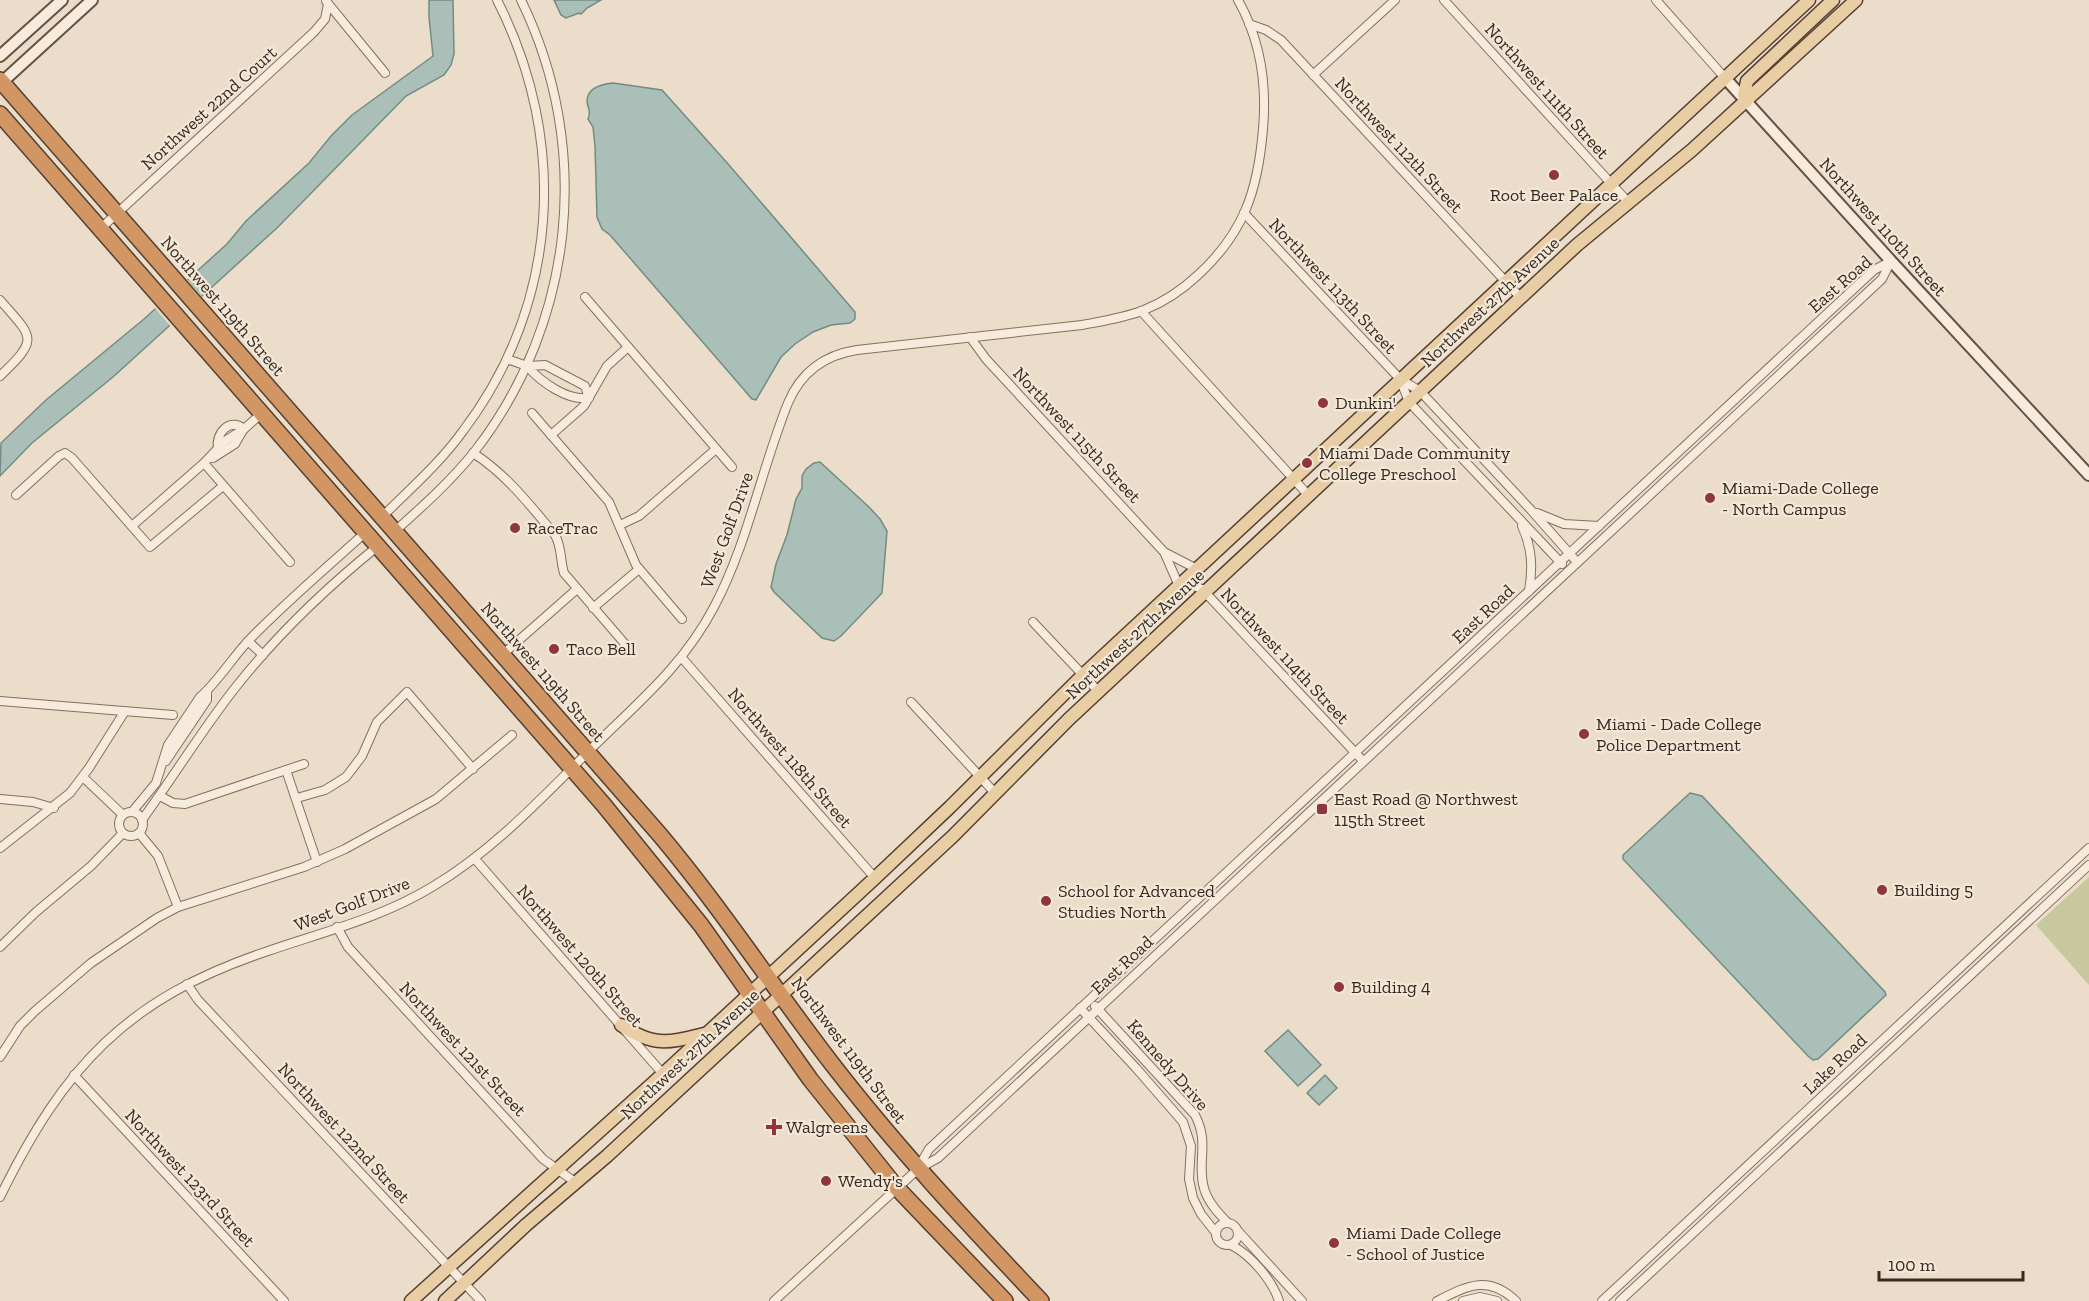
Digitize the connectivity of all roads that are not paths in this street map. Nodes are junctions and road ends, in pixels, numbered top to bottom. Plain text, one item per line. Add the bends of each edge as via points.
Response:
1 (62, 0) edge
2 (92, 0) edge
3 (497, 0) edge
4 (521, 0) edge
5 (1238, 0) edge
6 (1395, 0) edge
7 (1444, 0) edge
8 (1656, 0) edge
9 (1809, 0) edge
10 (1833, 0) edge
11 (1856, 0) edge
12 (327, 2) edge
13 (1249, 24) junction
14 (0, 56) edge
15 (385, 73) dead end
16 (1313, 75) junction
17 (1725, 78) junction
18 (1, 82) edge
19 (1746, 102) junction
20 (0, 114) edge
21 (1611, 183) junction
22 (1628, 202) junction
23 (117, 213) junction
24 (1244, 213) junction
25 (100, 229) junction
26 (1891, 261) junction
27 (1506, 281) junction
28 (585, 297) dead end
29 (1521, 298) junction
30 (0, 300) edge
31 (1141, 311) junction
32 (970, 337) junction
33 (628, 347) junction
34 (507, 359) junction
35 (527, 366) junction
36 (0, 376) edge
37 (1400, 380) junction
38 (575, 381) junction
39 (1420, 391) junction
40 (569, 395) junction
41 (589, 398) junction
42 (1409, 402) junction
43 (261, 413) junction
44 (532, 413) dead end
45 (244, 429) junction
46 (551, 435) junction
47 (717, 449) junction
48 (473, 453) junction
49 (204, 463) junction
50 (732, 467) dead end
51 (2089, 475) edge
52 (1293, 479) junction
53 (223, 486) junction
54 (16, 495) dead end
55 (1309, 496) junction
56 (1531, 510) junction
57 (382, 517) junction
58 (1520, 521) junction
59 (620, 525) junction
60 (132, 526) junction
61 (1599, 526) junction
62 (366, 532) junction
63 (394, 532) junction
64 (378, 546) junction
65 (1164, 552) junction
66 (1569, 554) junction
67 (290, 562) dead end
68 (1560, 562) junction
69 (1577, 562) junction
70 (639, 568) junction
71 (1197, 569) junction
72 (1569, 571) junction
73 (1179, 586) junction
74 (577, 589) junction
75 (1529, 591) junction
76 (1206, 592) junction
77 (593, 608) junction
78 (682, 619) dead end
79 (1033, 622) dead end
80 (248, 641) junction
81 (626, 644) dead end
82 (502, 655) junction
83 (264, 656) junction
84 (682, 658) junction
85 (1083, 675) junction
86 (207, 691) junction
87 (1099, 692) junction
88 (0, 701) edge
89 (911, 702) dead end
90 (125, 711) junction
91 (173, 715) dead end
92 (512, 735) dead end
93 (177, 746) junction
94 (588, 752) junction
95 (1355, 753) junction
96 (189, 754) junction
97 (1363, 761) junction
98 (164, 764) junction
99 (304, 764) dead end
100 (473, 768) junction
101 (572, 768) junction
102 (286, 770) junction
103 (980, 776) junction
104 (83, 777) junction
105 (995, 793) junction
106 (160, 796) junction
107 (297, 798) junction
108 (0, 799) edge
109 (54, 808) junction
110 (132, 812) junction
111 (123, 815) junction
112 (142, 820) junction
113 (123, 833) junction
114 (139, 833) junction
115 (0, 848) edge
116 (2089, 848) edge
117 (475, 859) junction
118 (317, 862) junction
119 (2089, 865) edge
120 (875, 878) junction
121 (178, 907) junction
122 (337, 927) junction
123 (0, 947) edge
124 (768, 976) junction
125 (187, 984) junction
126 (750, 993) junction
127 (782, 994) junction
128 (1089, 1000) junction
129 (1080, 1008) junction
130 (1097, 1008) junction
131 (763, 1012) junction
132 (1088, 1017) junction
133 (621, 1025) junction
134 (705, 1034) junction
135 (0, 1057) edge
136 (663, 1074) junction
137 (74, 1075) junction
138 (557, 1169) junction
139 (918, 1169) junction
140 (576, 1182) junction
141 (897, 1188) junction
142 (0, 1197) edge
143 (1228, 1223) junction
144 (1238, 1231) junction
145 (1216, 1233) junction
146 (1231, 1245) junction
147 (448, 1266) junction
148 (464, 1283) junction
149 (284, 1301) edge
150 (411, 1301) edge
151 (445, 1301) edge
152 (481, 1301) edge
153 (774, 1301) edge
154 (1005, 1301) edge
155 (1041, 1301) edge
156 (1279, 1301) edge
157 (1302, 1301) edge
158 (1437, 1301) edge
159 (1463, 1301) edge
160 (1497, 1301) edge
161 (1516, 1301) edge
162 (1602, 1301) edge
163 (1620, 1301) edge

1 - 14 street
2 - 18 street
3 - 34 street via 519,47 535,99 545,187 536,274
4 - 35 street via 552,83 566,177 564,231 555,281
5 - 13 street, West Golf Drive
6 - 16 street
7 - 21 street, Northwest 111th Street
8 - 17 street, Northwest 110th Street
9 - 17 main road, Northwest 27th Avenue
10 - 19 main road via 1747,81
11 - 19 main road, Northwest 27th Avenue
12 - 15 street
12 - 23 street, Northwest 22nd Court via 325,19 314,32
13 - 16 street, Northwest 112th Street via 1274,34
13 - 24 street, West Golf Drive via 1262,70 1264,116 1258,169
16 - 27 street, Northwest 112th Street
17 - 19 street, Northwest 110th Street
17 - 21 main road, Northwest 27th Avenue
18 - 23 highway, Northwest 119th Street
19 - 22 main road, Northwest 27th Avenue
19 - 26 street, Northwest 110th Street
20 - 25 highway
21 - 22 street, Northwest 111th Street
21 - 27 main road, Northwest 27th Avenue
22 - 29 main road, Northwest 27th Avenue
23 - 25 street, Northwest 22nd Court
23 - 57 highway, Northwest 119th Street
24 - 31 street, West Golf Drive via 1230,240 1205,268 1178,292
24 - 37 street, Northwest 113th Street
25 - 43 highway
26 - 51 street, Northwest 110th Street
26 - 61 street, East Road via 1874,270
26 - 69 street, East Road via 1882,279
27 - 29 street, Northwest 112th Street
27 - 37 main road, Northwest 27th Avenue
28 - 33 street
29 - 39 main road, Northwest 27th Avenue
30 - 36 street via 26,330 28,339 25,350
31 - 32 street, West Golf Drive via 1082,325
31 - 52 street
32 - 65 street, Northwest 115th Street
32 - 84 street, West Golf Drive via 848,351 823,361 802,377 786,410 728,578
33 - 41 street via 607,366
33 - 47 street
34 - 35 street
34 - 57 street via 463,432
35 - 38 street via 545,365
35 - 40 street via 539,380
35 - 48 street via 503,411
37 - 39 street, Northwest 113th Street
37 - 42 street, Northwest 113th Street
37 - 52 main road, Northwest 27th Avenue
38 - 40 street via 576,388
38 - 41 street via 585,386
39 - 42 main road, Northwest 27th Avenue
39 - 56 street, Northwest 113th Street
40 - 41 street
41 - 46 street
42 - 55 main road, Northwest 27th Avenue
42 - 58 street, Northwest 113th Street
43 - 45 street
43 - 62 highway
44 - 46 street
45 - 49 street via 234,444
45 - 49 street via 239,424 224,429 218,438 218,449
46 - 59 street via 606,498
47 - 50 street
47 - 59 street via 639,516
48 - 63 street
48 - 74 street via 504,476 555,535 564,573
49 - 53 street
49 - 60 street
52 - 55 street
52 - 71 main road, Northwest 27th Avenue
53 - 60 street via 150,547
53 - 67 street
54 - 60 street via 66,453
55 - 76 main road, Northwest 27th Avenue
56 - 61 street via 1557,523
56 - 66 street, Northwest 113th Street
57 - 62 highway
57 - 63 highway, Northwest 119th Street
58 - 68 street, Northwest 113th Street
58 - 75 street via 1532,554
59 - 70 street
61 - 66 street, East Road
62 - 64 highway
62 - 80 street
63 - 64 highway
63 - 82 highway, Northwest 119th Street
64 - 83 street via 313,604
64 - 101 highway
65 - 71 street, Northwest 115th Street
65 - 73 street, Northwest 115th Street
66 - 68 street, East Road
66 - 69 street, Northwest 113th Street
68 - 72 street, Northwest 113th Street
68 - 75 street, East Road
69 - 72 street, East Road
70 - 77 street
70 - 78 street
71 - 73 main road, Northwest 27th Avenue
72 - 97 street, East Road
73 - 76 street, Northwest 114th Street via 1195,585
73 - 85 main road, Northwest 27th Avenue
74 - 77 street
74 - 82 street
75 - 95 street, East Road
76 - 87 main road, Northwest 27th Avenue
76 - 95 street, Northwest 114th Street
77 - 81 street
79 - 85 street
80 - 83 street
80 - 86 street
82 - 94 highway, Northwest 119th Street
83 - 96 street via 234,689
84 - 94 street, West Golf Drive
84 - 120 street, Northwest 118th Street
85 - 87 street
85 - 103 main road, Northwest 27th Avenue
86 - 93 street via 207,699
86 - 98 street via 171,741
87 - 105 main road, Northwest 27th Avenue
88 - 90 street
89 - 103 street
90 - 91 street
90 - 104 street
92 - 100 street
93 - 96 street
93 - 98 street
94 - 101 street, West Golf Drive
94 - 124 highway, Northwest 119th Street via 671,848
95 - 97 street, Northwest 114th Street
95 - 128 street, East Road
96 - 106 street
97 - 130 street, East Road
98 - 110 street via 152,789
99 - 102 street
100 - 107 street via 407,692 377,722 362,756 346,777 325,790
100 - 118 street via 427,805
101 - 117 street, West Golf Drive
101 - 126 highway via 676,892
102 - 106 street via 185,804 173,804
102 - 107 street
103 - 105 street
103 - 120 main road, Northwest 27th Avenue
104 - 109 street
104 - 111 street
105 - 127 main road, Northwest 27th Avenue
106 - 112 street
107 - 118 street
108 - 109 street
109 - 115 street
110 - 111 street
110 - 112 street
111 - 113 street via 119,826
112 - 114 street
113 - 114 street
113 - 123 street
114 - 121 street via 158,856
116 - 162 street, Lake Road
117 - 122 street, West Golf Drive via 404,903
117 - 133 street, Northwest 120th Street
118 - 121 street
119 - 163 street, Lake Road
120 - 124 main road, Northwest 27th Avenue
121 - 135 street via 84,968 30,1016
122 - 125 street, West Golf Drive via 238,961
122 - 138 street, Northwest 121st Street via 348,947 543,1159
124 - 126 main road, Northwest 27th Avenue
124 - 127 highway, Northwest 119th Street
125 - 137 street, West Golf Drive via 120,1028
125 - 147 street, Northwest 122nd Street
126 - 131 highway
126 - 134 main road, Northwest 27th Avenue
127 - 131 main road, Northwest 27th Avenue
127 - 139 highway, Northwest 119th Street via 836,1069
128 - 129 street, East Road
128 - 130 street, Kennedy Drive
129 - 132 street, Kennedy Drive
129 - 139 street, East Road via 929,1149
130 - 132 street, East Road
130 - 143 street, Kennedy Drive via 1195,1115 1203,1136 1206,1193
131 - 140 main road, Northwest 27th Avenue
131 - 141 highway via 810,1079
132 - 139 street, East Road via 938,1158
132 - 145 street, Kennedy Drive via 1183,1122 1191,1146 1189,1179 1193,1198
133 - 134 main road via 652,1041 672,1042
133 - 136 street, Northwest 120th Street
134 - 136 main road, Northwest 27th Avenue
136 - 138 main road, Northwest 27th Avenue
137 - 142 street, West Golf Drive via 45,1114
137 - 149 street, Northwest 123rd Street
138 - 140 street, Northwest 121st Street
138 - 147 main road, Northwest 27th Avenue
139 - 141 street, East Road
139 - 155 highway, Northwest 119th Street
140 - 148 main road, Northwest 27th Avenue
141 - 153 street, East Road
141 - 154 highway
143 - 144 street, Kennedy Drive
143 - 145 street
144 - 146 street
144 - 157 street, Kennedy Drive
145 - 146 street, Kennedy Drive via 1221,1244
146 - 156 street, Kennedy Drive via 1244,1253 1273,1285
147 - 148 street, Northwest 122nd Street
147 - 150 main road, Northwest 27th Avenue
148 - 151 main road, Northwest 27th Avenue
148 - 152 street, Northwest 122nd Street
158 - 161 street via 1477,1285 1504,1291
159 - 160 street via 1480,1297

